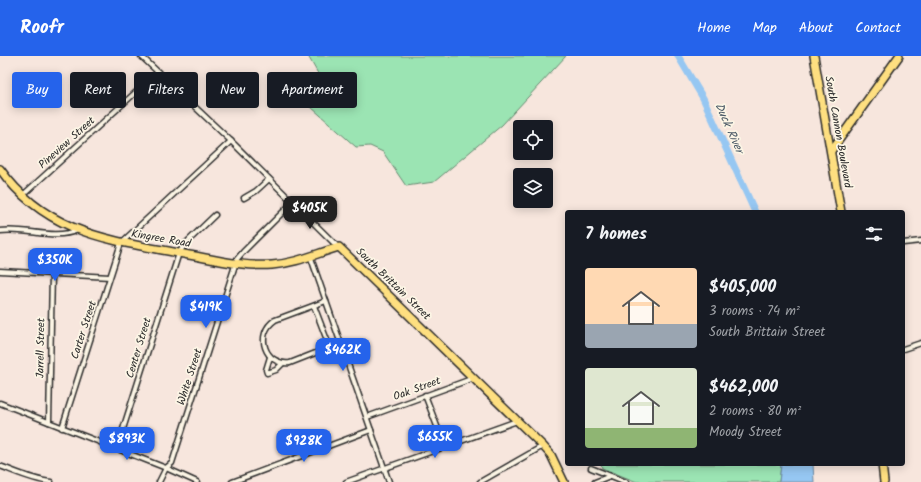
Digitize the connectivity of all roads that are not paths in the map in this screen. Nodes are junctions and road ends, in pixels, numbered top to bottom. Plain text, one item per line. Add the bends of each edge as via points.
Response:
1 (141, 56) edge
2 (814, 56) edge
3 (899, 56) edge
4 (158, 72) edge
5 (134, 94) edge
6 (196, 108) edge
7 (231, 141) junction
8 (831, 151) junction
9 (0, 169) edge
10 (269, 179) junction
11 (23, 195) junction
12 (244, 198) dead end
13 (293, 202) junction
14 (841, 210) edge
15 (215, 215) dead end
16 (78, 230) junction
17 (0, 231) edge
18 (921, 241) edge
19 (121, 243) junction
20 (905, 243) edge
21 (339, 247) junction
22 (179, 253) junction
23 (311, 258) junction
24 (236, 264) junction
25 (0, 271) edge
26 (52, 274) junction
27 (110, 277) junction
28 (326, 301) junction
29 (314, 306) junction
30 (921, 343) edge
31 (341, 344) junction
32 (330, 348) junction
33 (905, 348) edge
34 (270, 357) junction
35 (282, 364) junction
36 (474, 378) junction
37 (425, 395) junction
38 (0, 402) edge
39 (367, 416) junction
40 (518, 420) junction
41 (49, 422) junction
42 (62, 428) junction
43 (371, 430) junction
44 (543, 446) junction
45 (446, 447) junction
46 (117, 448) junction
47 (0, 466) edge
48 (882, 466) edge
49 (166, 468) junction
50 (384, 468) junction
51 (591, 468) dead end
52 (611, 476) junction
53 (482, 481) edge
54 (51, 482) edge
55 (159, 482) edge
56 (197, 482) edge
57 (232, 482) edge
58 (346, 482) edge
59 (390, 482) edge
60 (564, 482) edge
61 (596, 482) edge
62 (626, 482) edge
63 (884, 482) edge

1 - 4 street, South Brittain Street
2 - 8 main road, South Cannon Boulevard
3 - 8 main road
5 - 11 street, Pineview Street
6 - 7 street, South Brittain Street
7 - 10 street, South Brittain Street
7 - 19 street, Carter Street
8 - 14 main road, South Cannon Boulevard
9 - 11 main road, Kingree Road
10 - 12 street via 256,192
10 - 13 street, South Brittain Street
11 - 16 main road, Kingree Road via 49,215
13 - 21 street, South Brittain Street
13 - 24 street, White Street via 243,252
15 - 22 street
16 - 17 street via 64,235
16 - 19 main road, Kingree Road
18 - 20 street
19 - 22 main road, Kingree Road
19 - 27 street, Carter Street
21 - 23 main road, Kingree Road
21 - 36 main road, South Brittain Street
22 - 24 main road, Kingree Road
22 - 46 street, Center Street
23 - 24 main road, Kingree Road via 271,265
23 - 28 street
24 - 49 street, White Street via 172,463
25 - 26 street
26 - 27 street
26 - 41 street, Jarrell Street
27 - 42 street, Carter Street
28 - 29 street
28 - 31 street
29 - 32 street
29 - 34 street via 275,320 267,327 264,342
30 - 33 street
31 - 32 street
31 - 39 street
32 - 35 street
34 - 35 street
34 - 35 street via 267,373 276,370
36 - 37 street, Oak Street
36 - 40 main road, South Brittain Street
37 - 39 street, Oak Street
37 - 45 street
38 - 41 street
39 - 43 street
40 - 44 main road, South Brittain Street
40 - 45 street
41 - 42 street
42 - 46 street
43 - 50 street
43 - 57 street
44 - 53 street
44 - 60 main road, South Brittain Street via 551,455
45 - 50 street
46 - 49 street
47 - 54 street via 22,475
48 - 63 main road
49 - 55 street, White Street
49 - 56 street
50 - 58 street
50 - 59 street
51 - 52 street
52 - 61 street
52 - 62 street

